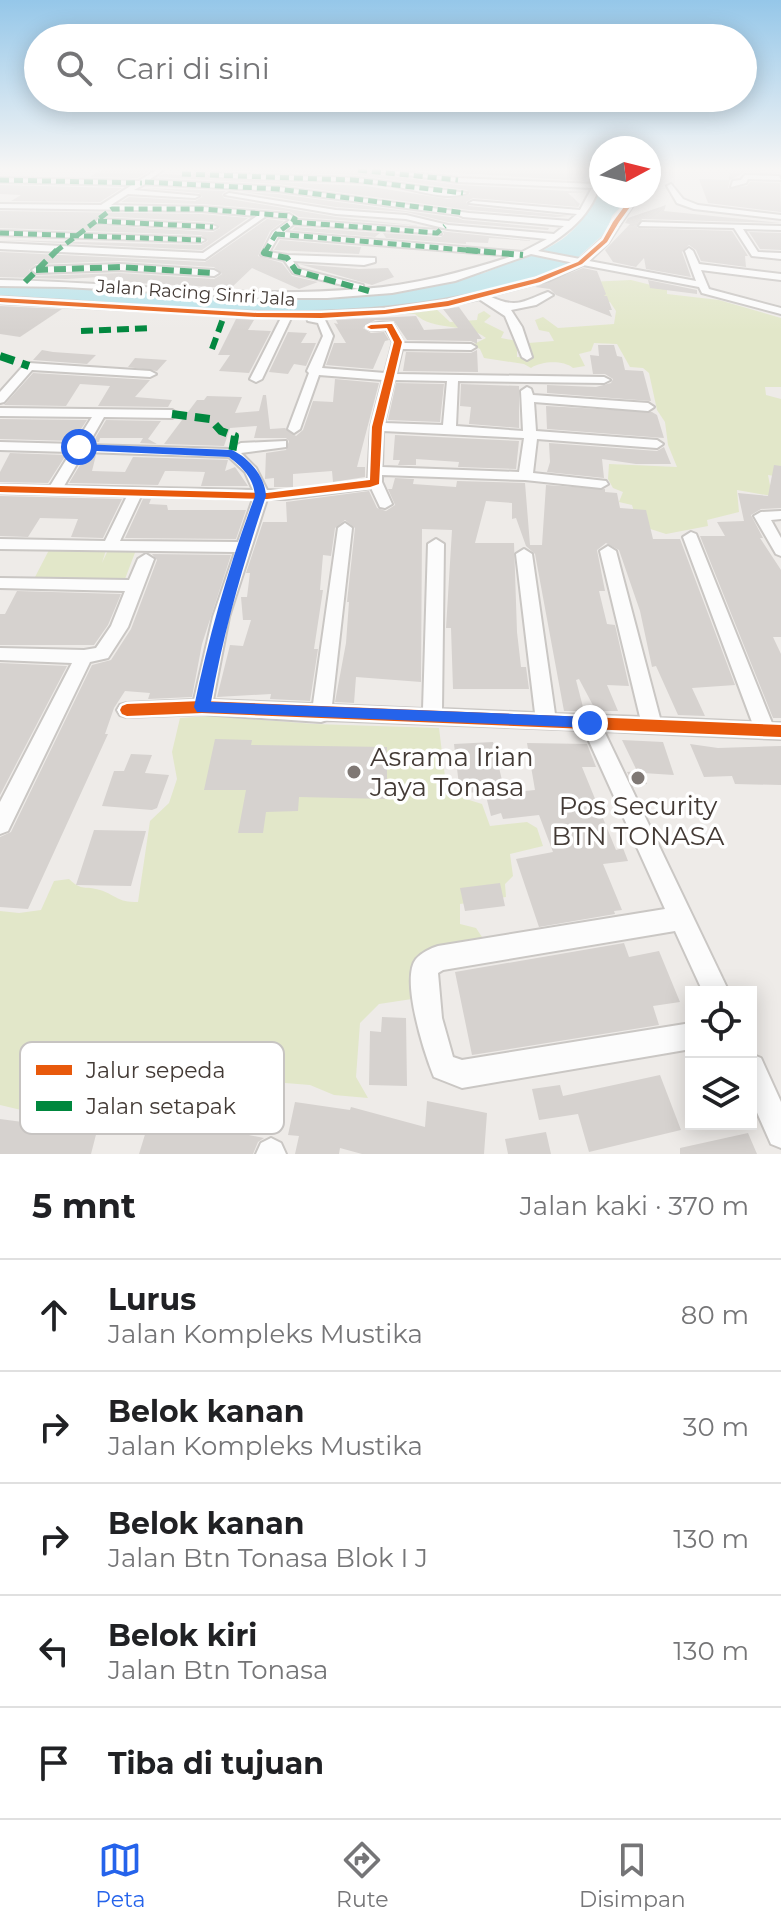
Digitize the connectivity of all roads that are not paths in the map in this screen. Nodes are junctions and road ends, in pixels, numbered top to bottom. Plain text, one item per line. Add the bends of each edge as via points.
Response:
1 (94, 224) edge
2 (156, 224) edge
3 (250, 224) edge
4 (290, 224) edge
5 (316, 224) edge
6 (434, 224) edge
7 (456, 224) edge
8 (571, 224) edge
9 (617, 224) edge
10 (642, 224) dead end
11 (25, 226) dead end
12 (737, 226) junction
13 (213, 227) dead end
14 (447, 227) junction
15 (781, 228) edge
16 (0, 233) edge
17 (14, 234) junction
18 (80, 234) junction
19 (276, 234) junction
20 (557, 237) junction
21 (201, 240) dead end
22 (0, 244) edge
23 (60, 248) junction
24 (689, 251) dead end
25 (530, 253) junction
26 (755, 254) junction
27 (781, 256) edge
28 (287, 258) junction
29 (372, 260) dead end
30 (579, 262) junction
31 (694, 266) junction
32 (761, 267) dead end
33 (36, 270) junction
34 (214, 273) dead end
35 (781, 277) edge
36 (25, 282) junction
37 (0, 283) edge
38 (702, 285) junction
39 (369, 291) junction
40 (548, 295) dead end
41 (483, 297) junction
42 (0, 300) edge
43 (506, 308) junction
44 (781, 311) edge
45 (292, 318) junction
46 (371, 327) dead end
47 (466, 345) dead end
48 (398, 346) junction
49 (527, 357) dead end
50 (313, 371) junction
51 (150, 374) dead end
52 (390, 377) junction
53 (453, 378) junction
54 (256, 379) dead end
55 (527, 379) junction
56 (604, 380) dead end
57 (527, 398) junction
58 (0, 399) edge
59 (648, 407) dead end
60 (0, 412) edge
61 (100, 414) junction
62 (172, 414) dead end
63 (377, 427) junction
64 (294, 429) dead end
65 (449, 429) junction
66 (530, 435) junction
67 (281, 444) dead end
68 (657, 444) dead end
69 (0, 446) edge
70 (79, 447) junction
71 (232, 453) junction
72 (374, 476) junction
73 (525, 476) junction
74 (601, 484) dead end
75 (0, 489) edge
76 (55, 489) junction
77 (136, 492) junction
78 (261, 496) junction
79 (385, 504) dead end
80 (777, 514) edge
81 (345, 528) dead end
82 (691, 537) dead end
83 (0, 544) edge
84 (436, 544) dead end
85 (109, 547) junction
86 (243, 547) junction
87 (608, 551) dead end
88 (781, 551) edge
89 (524, 554) dead end
90 (146, 559) dead end
91 (0, 583) edge
92 (136, 586) junction
93 (0, 654) edge
94 (89, 657) junction
95 (202, 707) junction
96 (127, 710) dead end
97 (321, 714) junction
98 (432, 717) junction
99 (546, 721) junction
100 (590, 723) junction
101 (652, 725) junction
102 (773, 731) edge
103 (0, 824) edge
104 (682, 918) junction
105 (713, 986) edge
106 (685, 1037) edge
107 (757, 1081) edge
108 (781, 1134) edge

1 - 18 street
2 - 13 street
3 - 23 street via 205,256
4 - 19 street
5 - 14 street via 437,233
6 - 14 street
7 - 14 street
8 - 20 street
9 - 30 street, Jalan Racing Sinri Jala via 604,243
10 - 12 street
11 - 17 street
12 - 15 street
12 - 26 street
14 - 20 street
16 - 17 street
17 - 18 street
17 - 22 street
18 - 21 street
18 - 23 street
19 - 25 street
19 - 28 street via 264,253
20 - 25 street
22 - 23 street
23 - 33 street
24 - 31 street
25 - 30 street
25 - 39 street via 452,280
26 - 27 street
26 - 32 street
28 - 29 street
28 - 39 street via 296,271
30 - 38 street
30 - 41 street, Jalan Racing Sinri Jala
31 - 35 street
31 - 38 street
33 - 34 street via 120,267
33 - 36 street
36 - 37 street
36 - 39 street via 268,296
38 - 44 street via 711,294
40 - 43 street
41 - 43 street
41 - 45 street, Jalan Racing Sinri Jala via 383,313
42 - 45 street, Jalan Racing Sinri Jala
43 - 49 street
45 - 50 street via 322,321 327,331 325,351
45 - 54 street
46 - 48 street via 392,328
47 - 48 street
48 - 52 street
50 - 52 street
50 - 64 street
51 - 58 street via 29,366
52 - 53 street
52 - 63 street
53 - 55 street
53 - 65 street
55 - 56 street
55 - 57 street
57 - 59 street
57 - 66 street
60 - 61 street
61 - 62 street
61 - 70 street
63 - 65 street
63 - 72 street
65 - 66 street
66 - 68 street
66 - 73 street
67 - 71 street via 241,447
69 - 70 street
70 - 71 street
70 - 76 street
71 - 78 street via 248,466
72 - 73 street
72 - 78 street
72 - 79 street
73 - 74 street
75 - 76 street
76 - 77 street
77 - 78 street
77 - 85 street
78 - 86 street
80 - 88 street via 761,516 761,521
81 - 97 street
82 - 102 street
83 - 85 street
84 - 98 street
85 - 86 street
86 - 95 street via 215,639
87 - 101 street
89 - 99 street
90 - 92 street
91 - 92 street
92 - 94 street via 111,642
93 - 94 street
94 - 103 street
95 - 96 street
95 - 97 street
97 - 98 street
98 - 99 street
99 - 100 street
100 - 101 street
100 - 104 street
101 - 102 street
104 - 105 street
104 - 106 street via 438,958 425,967 424,993 444,1067 462,1074
107 - 108 street

